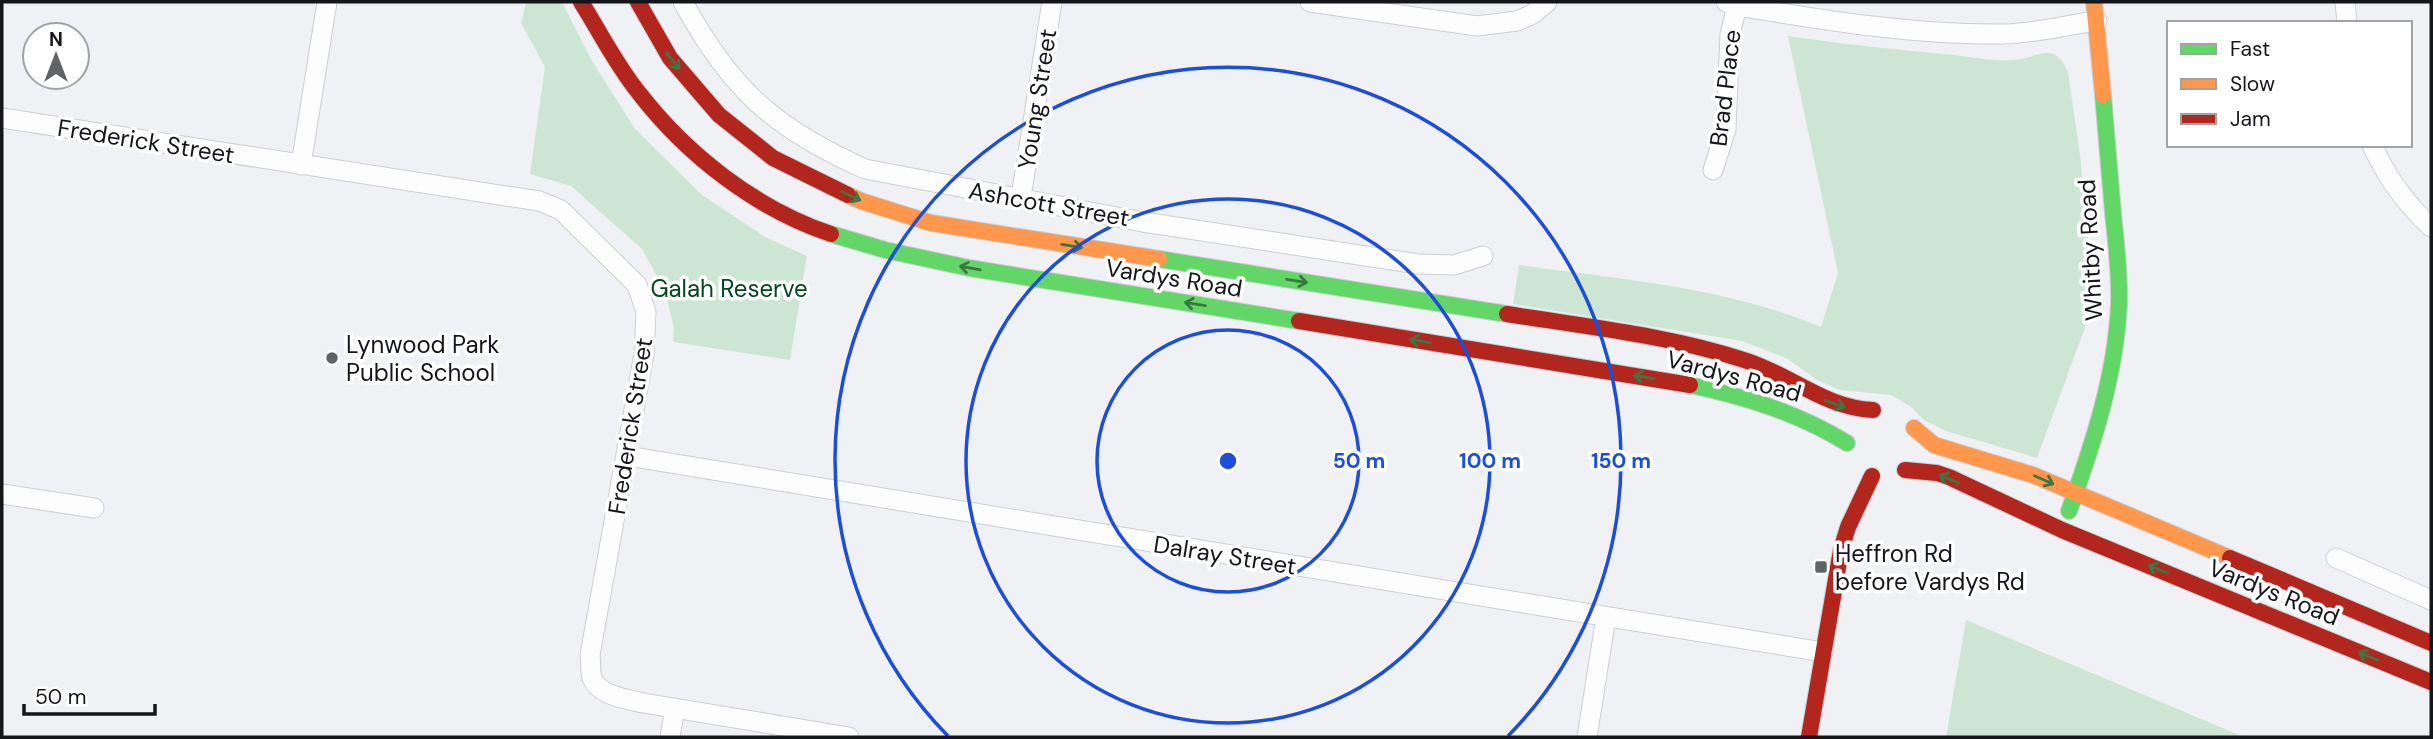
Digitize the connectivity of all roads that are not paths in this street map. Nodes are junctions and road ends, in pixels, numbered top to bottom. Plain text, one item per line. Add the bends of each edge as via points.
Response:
1 (327, 2) edge
2 (581, 2) edge
3 (638, 2) edge
4 (683, 2) edge
5 (1052, 2) edge
6 (1310, 2) edge
7 (1547, 2) edge
8 (2345, 2) edge
9 (1732, 4) edge
10 (2096, 11) edge
11 (2347, 21) edge
12 (2, 118) edge
13 (2373, 147) edge
14 (301, 165) junction
15 (1713, 170) dead end
16 (1021, 197) junction
17 (2431, 228) edge
18 (1483, 256) dead end
19 (1852, 443) junction
20 (627, 456) junction
21 (1889, 475) junction
22 (2, 494) edge
23 (2076, 494) junction
24 (94, 508) dead end
25 (2062, 530) junction
26 (2336, 558) dead end
27 (2431, 600) edge
28 (1606, 617) junction
29 (2431, 643) edge
30 (1823, 652) junction
31 (2431, 682) edge
32 (675, 708) junction
33 (670, 737) edge
34 (849, 737) edge
35 (1587, 737) edge
36 (1809, 737) edge

1 - 14 street
19 -> 2 main road, Vardys Road via 1808,419 1681,383 969,268 826,233 783,214 727,178 674,133 637,91
3 -> 19 main road, Vardys Road via 670,58 719,116 773,158 861,201 943,225 1671,340 1769,368 1841,407 1879,409
4 - 16 street, Ashcott Street via 700,33 747,94 823,150 865,170
5 - 16 street, Young Street
6 - 7 street via 1478,26 1517,20
8 - 11 street
9 - 10 street via 1855,24 2004,34
9 - 15 street, Brad Place via 1726,130
10 - 23 main road, Whitby Road via 2120,308 2111,371
12 - 14 street, Frederick Street
13 - 17 street via 2387,176
14 - 20 street, Frederick Street via 539,201 561,211 637,285 643,301 646,336
16 - 18 street, Ashcott Street via 1143,222 1418,264 1454,265
19 - 21 main road, Vardys Road
20 - 28 street, Dalray Street
20 - 32 street, Frederick Street via 590,654 592,677 600,689 620,697
21 -> 23 main road, Vardys Road via 1912,461 1917,450 1910,424 1934,445 2032,475
25 -> 21 main road, Vardys Road via 1949,477
21 - 30 main road via 1848,527
22 - 24 street
23 - 25 main road, Whitby Road
23 - 29 main road, Vardys Road
31 -> 25 main road, Vardys Road
26 - 27 street
28 - 30 street, Dalray Street
28 - 35 street
30 - 36 main road
32 - 33 street
32 - 34 street, Frederick Street

